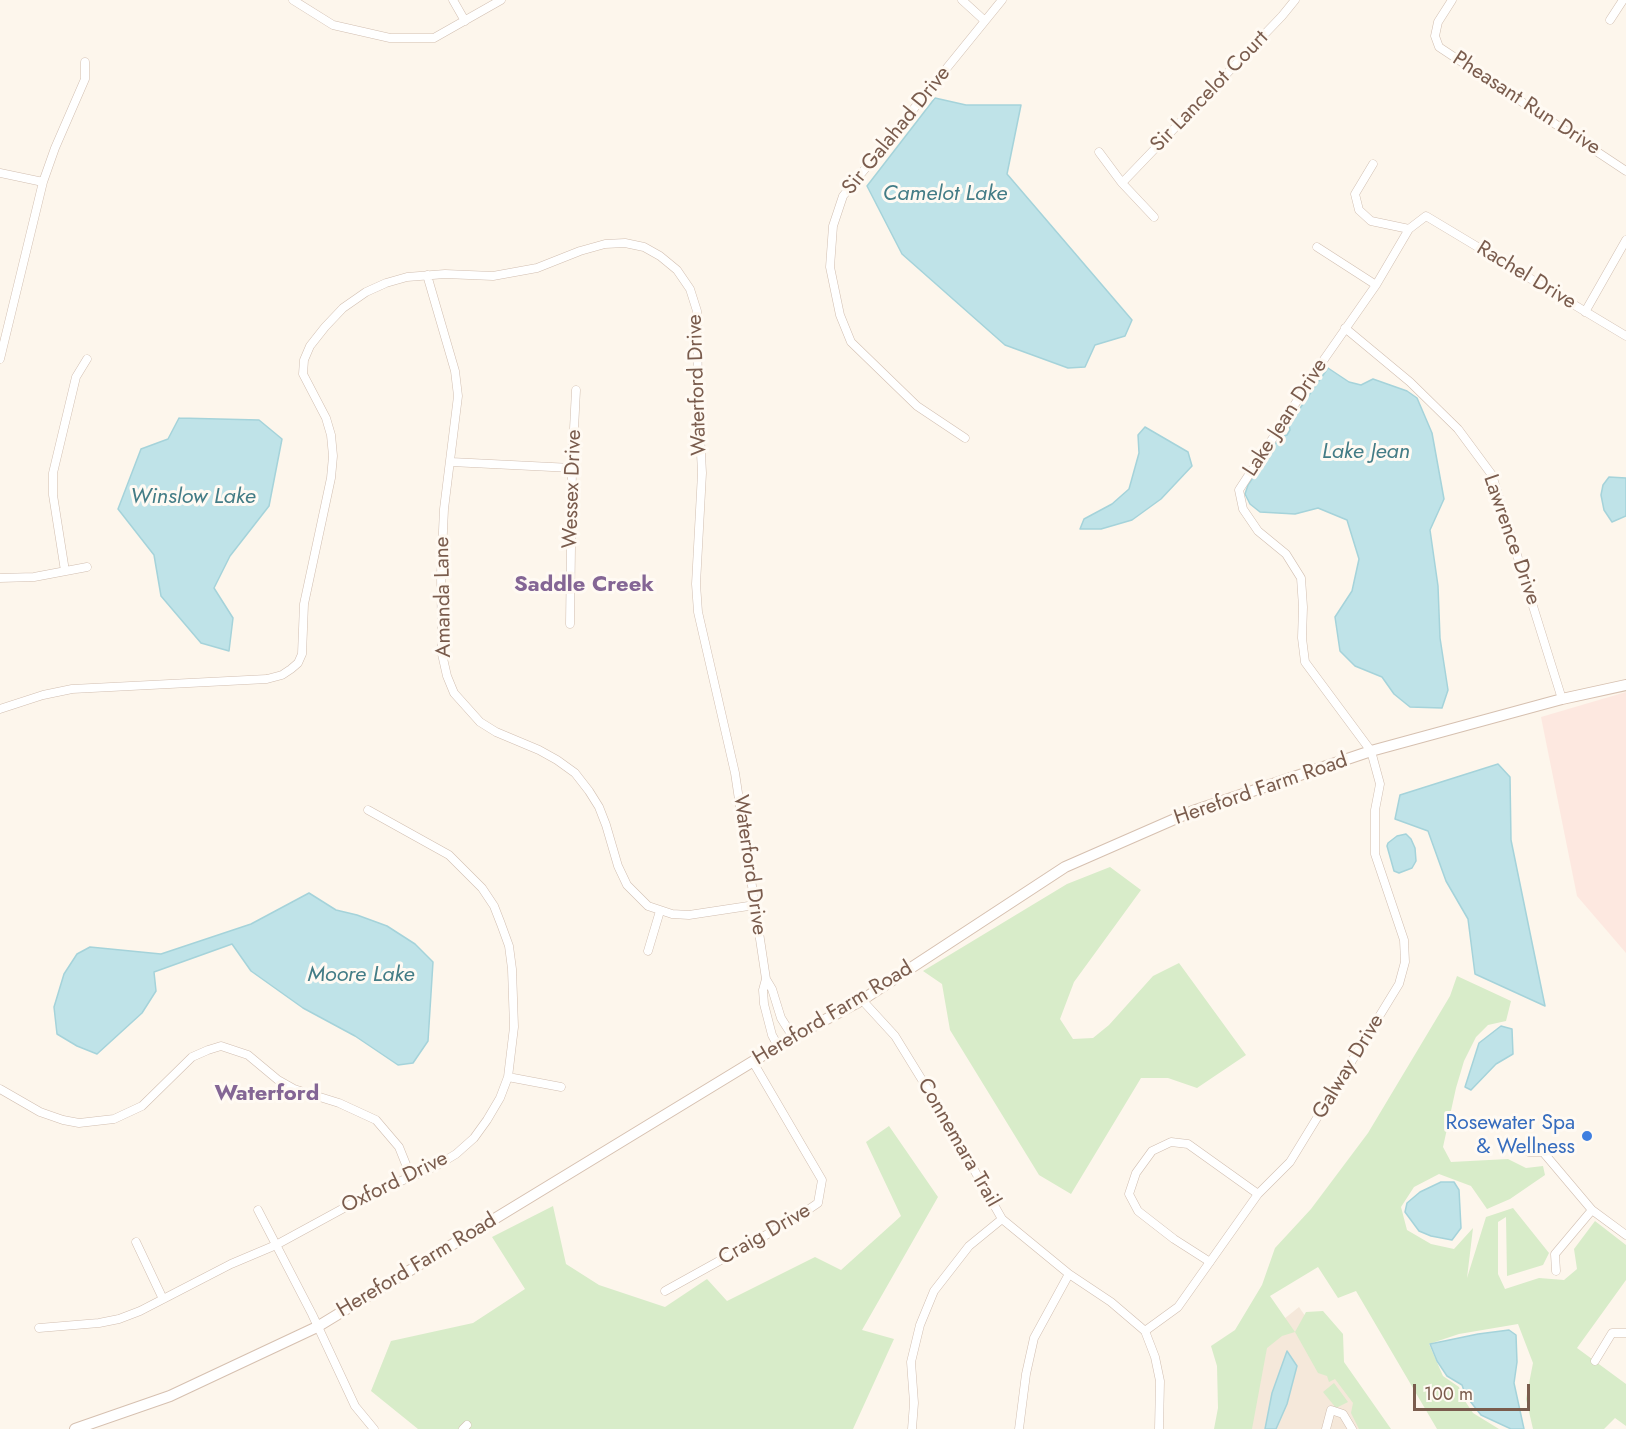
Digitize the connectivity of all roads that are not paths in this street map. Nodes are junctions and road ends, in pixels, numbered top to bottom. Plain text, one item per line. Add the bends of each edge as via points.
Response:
1 (293, 0) edge
2 (453, 0) edge
3 (501, 0) edge
4 (962, 0) edge
5 (1002, 0) edge
6 (1295, 0) edge
7 (1452, 0) edge
8 (1623, 0) edge
9 (1610, 20) dead end
10 (465, 21) junction
11 (985, 21) junction
12 (85, 62) dead end
13 (1099, 152) dead end
14 (1373, 164) dead end
15 (1626, 171) edge
16 (0, 173) edge
17 (43, 182) junction
18 (1122, 183) junction
19 (1426, 216) joint
20 (1154, 217) dead end
21 (1409, 229) junction
22 (1626, 240) edge
23 (1317, 247) dead end
24 (427, 275) junction
25 (1376, 285) junction
26 (1585, 312) junction
27 (1345, 328) junction
28 (1626, 336) edge
29 (0, 359) edge
30 (87, 359) dead end
31 (576, 390) dead end
32 (965, 438) dead end
33 (451, 462) junction
34 (573, 468) junction
35 (87, 567) dead end
36 (65, 571) junction
37 (0, 578) edge
38 (570, 624) dead end
39 (1626, 685) edge
40 (1562, 699) junction
41 (0, 709) edge
42 (1371, 752) junction
43 (368, 810) dead end
44 (755, 905) junction
45 (660, 911) junction
46 (648, 951) dead end
47 (766, 979) junction
48 (862, 1000) junction
49 (776, 1002) junction
50 (764, 1004) junction
51 (793, 1036) junction
52 (778, 1046) junction
53 (753, 1062) junction
54 (508, 1077) junction
55 (561, 1087) dead end
56 (0, 1089) edge
57 (1529, 1152) dead end
58 (411, 1177) junction
59 (1258, 1194) junction
60 (258, 1210) dead end
61 (1592, 1210) junction
62 (1002, 1219) junction
63 (1626, 1235) edge
64 (136, 1242) dead end
65 (276, 1245) junction
66 (1210, 1262) junction
67 (1556, 1271) dead end
68 (1068, 1274) junction
69 (665, 1291) dead end
70 (163, 1299) junction
71 (317, 1327) junction
72 (39, 1328) dead end
73 (1145, 1331) junction
74 (1626, 1333) edge
75 (1595, 1361) dead end
76 (75, 1429) edge
77 (374, 1429) edge
78 (912, 1429) edge
79 (1019, 1429) edge
80 (1159, 1429) edge
81 (1326, 1429) edge
82 (1352, 1429) edge

1 - 10 street via 333,25 390,38 434,38
2 - 10 street
3 - 10 street
4 - 11 street
5 - 11 street, Sir Galahad Drive
6 - 18 street, Sir Lancelot Court
7 - 15 street, Pheasant Run Drive via 1438,22 1435,36 1439,47
8 - 9 street
11 - 32 street, Sir Galahad Drive via 843,196 833,226 830,267 840,315 852,342 917,406
12 - 17 street via 86,79
13 - 18 street
14 - 21 street via 1355,194 1359,210 1371,221
16 - 17 street
17 - 29 street
18 - 20 street
19 - 21 street, Lake Jean Drive
19 - 26 street, Rachel Drive
21 - 25 street, Lake Jean Drive
22 - 26 street
23 - 25 street
24 - 33 street, Amanda Lane via 455,371 458,396
24 - 41 street, Waterford Drive via 407,277 366,292 343,308 310,346 304,360 303,374 326,418 333,456 304,604 302,654 298,663 282,675 267,679 72,689
24 - 44 street, Waterford Drive via 517,273 596,246 625,243 660,256 677,270 690,289 699,338 702,473 698,612 735,773
25 - 27 street, Lake Jean Drive
26 - 28 street, Rachel Drive
27 - 40 street, Lawrence Drive via 1410,382 1458,429 1492,475
27 - 42 street, Lake Jean Drive via 1239,490 1243,509 1258,531 1286,554 1301,578 1305,662
30 - 36 street via 76,377 53,473
31 - 34 street, Wessex Drive
33 - 34 street
33 - 45 street, Amanda Lane via 444,509 441,631 447,676 454,693 480,722 548,755 574,773 598,807 627,885 648,906
34 - 38 street, Wessex Drive
35 - 36 street
36 - 37 street
39 - 40 street, Hereford Farm Road
40 - 42 street, Hereford Farm Road
42 - 48 street, Hereford Farm Road via 1193,811 1065,867
42 - 59 street, Galway Drive via 1380,784 1375,810 1375,854 1404,940 1405,962 1399,984 1290,1162
43 - 54 street, Oxford Drive via 449,855 468,871 494,906 509,946 512,969 514,1027
44 - 45 street, Amanda Lane via 689,915
44 - 47 street, Waterford Drive
45 - 46 street
47 - 49 street, Waterford Drive
47 - 50 street, Waterford Drive
48 - 51 street, Hereford Farm Road
48 - 62 street, Connemara Trail via 895,1036
49 - 50 street
49 - 51 street, Waterford Drive
50 - 52 street, Waterford Drive
51 - 52 street, Hereford Farm Road
52 - 53 street, Hereford Farm Road
53 - 69 street, Craig Drive via 822,1180 818,1203
53 - 71 street, Hereford Farm Road
54 - 55 street
54 - 58 street, Oxford Drive via 500,1098 474,1138 456,1154
56 - 58 street via 63,1120 79,1123 114,1119 142,1106 192,1057 221,1046 248,1055 294,1089 376,1120 399,1147
57 - 61 street via 1543,1152
58 - 65 street, Oxford Drive via 366,1196
59 - 66 street, Galway Drive
59 - 66 street via 1188,1144 1171,1142 1152,1151 1136,1173 1129,1194 1138,1211
60 - 65 street
61 - 63 street
61 - 67 street via 1555,1254
62 - 68 street, Connemara Trail
62 - 78 street via 969,1246 934,1291 911,1362
64 - 70 street
65 - 70 street, Oxford Drive
65 - 71 street
66 - 73 street, Galway Drive via 1178,1307
68 - 73 street, Connemara Trail via 1111,1302
68 - 79 street via 1034,1338
70 - 72 street, Oxford Drive via 119,1319
71 - 76 street, Hereford Farm Road via 170,1396
71 - 77 street via 355,1406
73 - 80 street, Connemara Trail via 1160,1381
74 - 75 street via 1612,1333
81 - 82 street via 1331,1410 1343,1414

